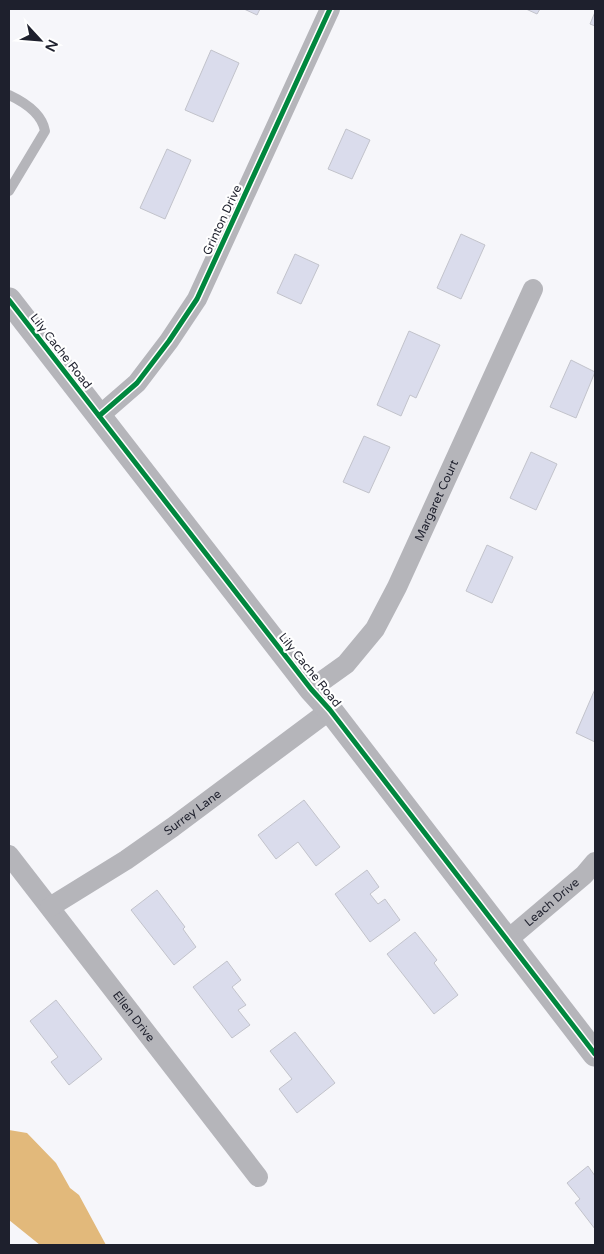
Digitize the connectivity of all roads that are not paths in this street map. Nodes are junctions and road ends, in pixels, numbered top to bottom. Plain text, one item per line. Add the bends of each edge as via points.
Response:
1 (330, 9) edge
2 (9, 96) edge
3 (9, 191) edge
4 (533, 288) dead end
5 (9, 300) edge
6 (99, 416) junction
7 (311, 689) junction
8 (330, 710) junction
9 (9, 855) edge
10 (595, 862) edge
11 (50, 907) junction
12 (506, 941) junction
13 (595, 1054) edge
14 (258, 1177) dead end

1 - 6 street, Grinton Drive via 197,299 137,383
2 - 3 lane via 27,106 43,122 45,131
4 - 7 street, Margaret Court via 375,629 346,664
5 - 6 street, Lily Cache Road
6 - 7 street, Lily Cache Road
7 - 8 street, Lily Cache Road
8 - 11 street, Surrey Lane via 173,827
8 - 12 street, Lily Cache Road
9 - 11 street, Ellen Drive
10 - 12 street, Leach Drive
11 - 14 street, Ellen Drive
12 - 13 street, Lily Cache Road

